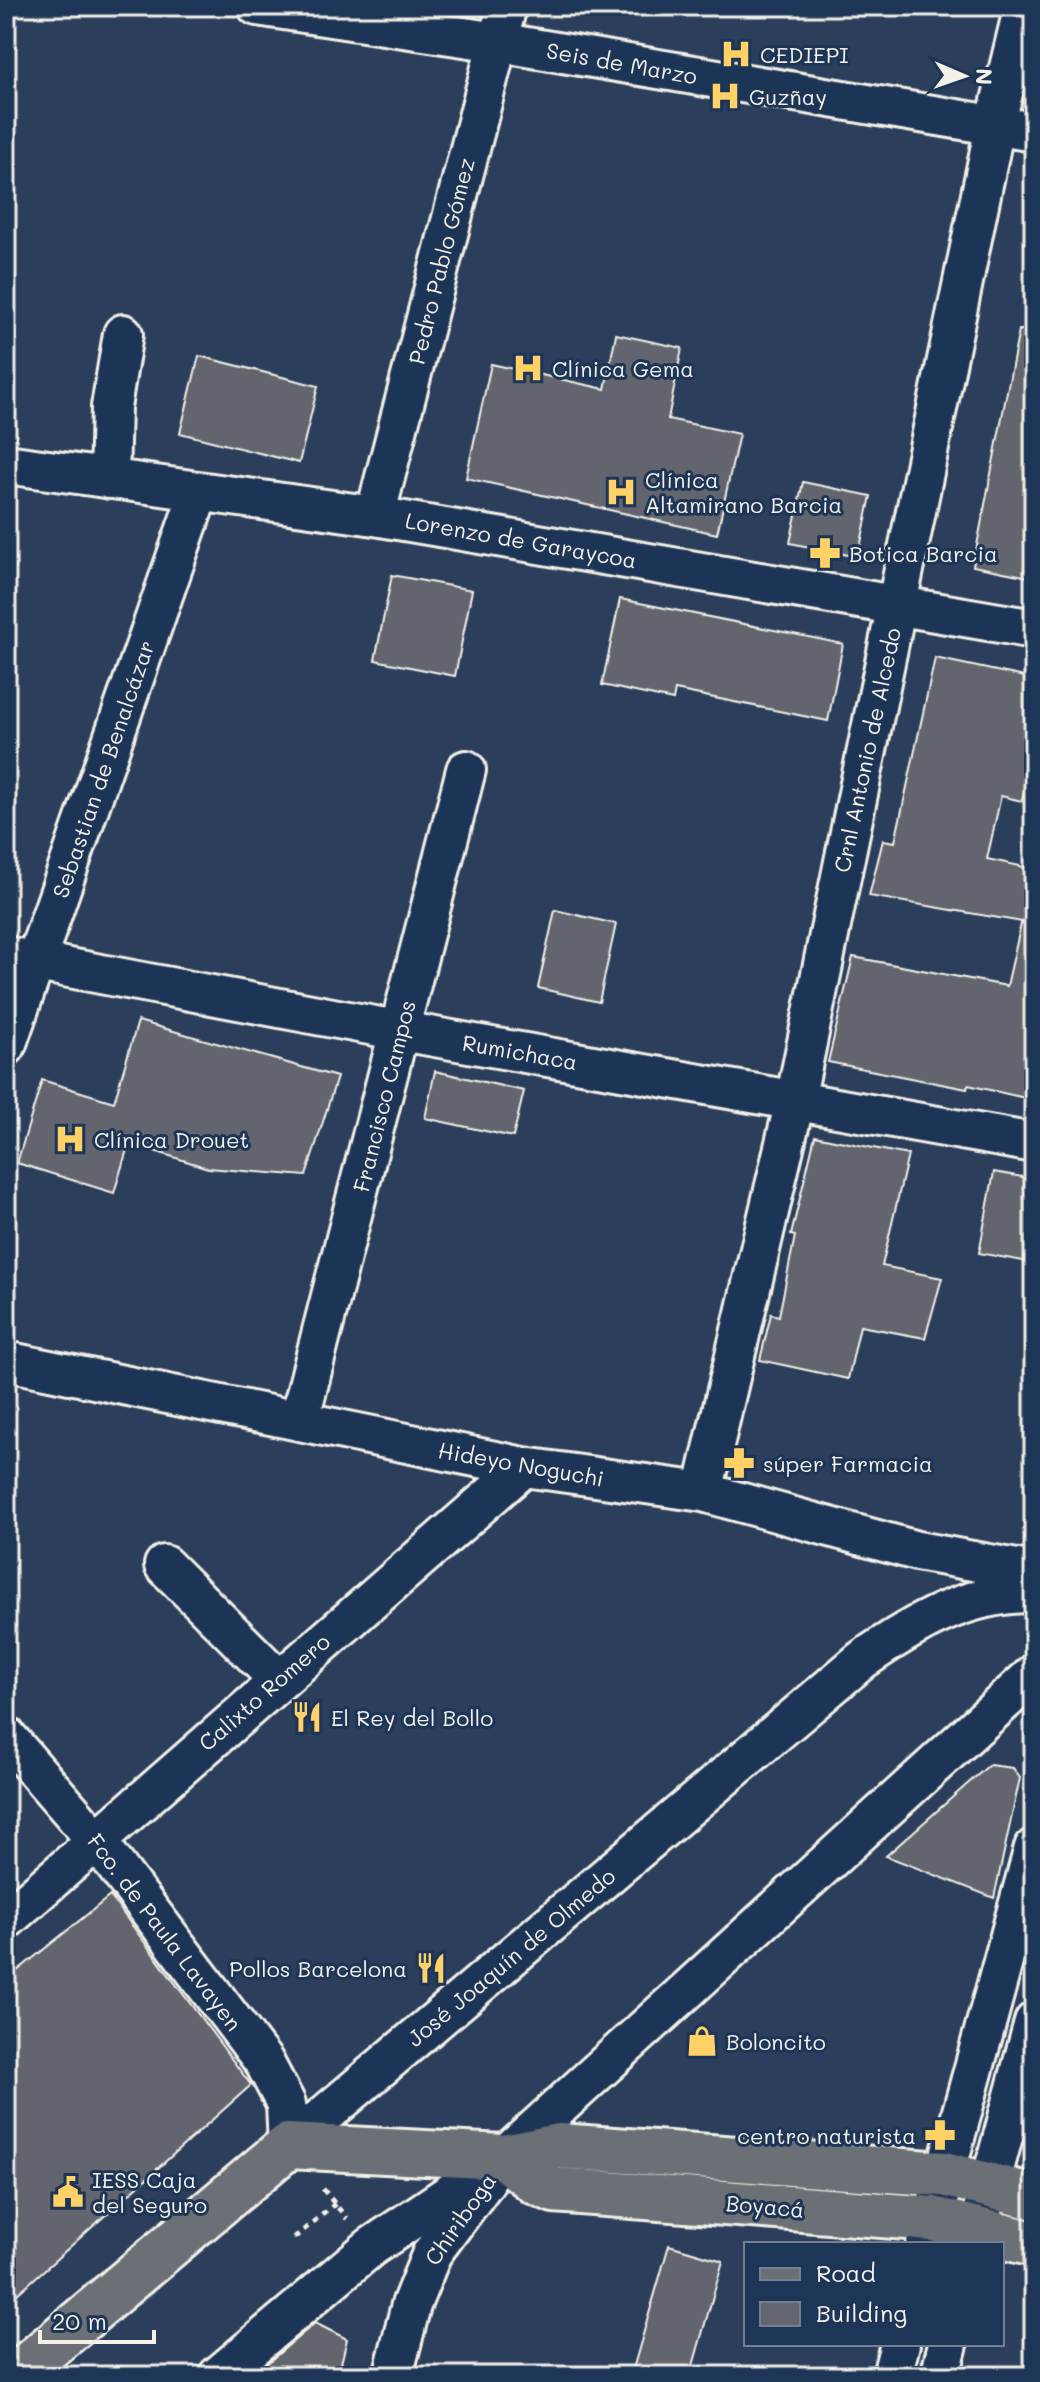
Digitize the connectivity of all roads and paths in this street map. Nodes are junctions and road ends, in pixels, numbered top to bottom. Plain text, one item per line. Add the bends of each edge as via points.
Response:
1 (257, 6) edge
2 (1024, 6) edge
3 (502, 24) edge
4 (995, 126) junction
5 (1034, 132) edge
6 (123, 334) dead end
7 (6, 464) edge
8 (109, 479) junction
9 (199, 492) junction
10 (375, 516) junction
11 (897, 604) junction
12 (1034, 629) edge
13 (466, 770) dead end
14 (20, 960) edge
15 (401, 1031) junction
16 (6, 1046) edge
17 (795, 1101) junction
18 (1034, 1143) edge
19 (6, 1361) edge
20 (299, 1421) junction
21 (524, 1467) junction
22 (703, 1492) junction
23 (164, 1565) dead end
24 (1034, 1572) edge
25 (1034, 1593) edge
26 (1034, 1674) edge
27 (278, 1679) junction
28 (6, 1736) edge
29 (97, 1841) junction
30 (1034, 1848) edge
31 (6, 1920) edge
32 (1034, 2022) edge
33 (288, 2146) junction
34 (504, 2157) junction
35 (1034, 2197) edge
36 (335, 2204) junction
37 (936, 2208) edge
38 (981, 2216) edge
39 (1034, 2216) edge
40 (294, 2238) dead end
41 (1034, 2244) edge
42 (371, 2247) junction
43 (900, 2346) edge
44 (948, 2346) edge
45 (15, 2376) edge
46 (218, 2376) edge
47 (393, 2376) edge
48 (892, 2376) edge
49 (940, 2376) edge

1 - 3 street, Seis de Marzo
2 - 4 street, Crnl Antonio de Alcedo
3 - 4 street, Seis de Marzo
3 - 10 street, Pedro Pablo Gómez
4 - 5 street, Seis de Marzo
4 - 11 street, Crnl Antonio de Alcedo
6 - 8 street via 111,407
7 - 8 street, Lorenzo de Garaycoa
8 - 9 street, Lorenzo de Garaycoa
9 - 10 street, Lorenzo de Garaycoa
9 - 14 street, Sebastian de Benalcázar
10 - 11 street, Lorenzo de Garaycoa
11 - 12 street, Lorenzo de Garaycoa
11 - 17 street, Crnl Antonio de Alcedo
13 - 15 street, Francisco Campos
14 - 15 street, Rumichaca
14 - 16 street, Sebastian de Benalcázar
15 - 17 street, Rumichaca
15 - 20 street, Francisco Campos
17 - 18 street, Rumichaca
17 - 22 street, Crnl Antonio de Alcedo
19 - 20 street, Hideyo Noguchi
20 - 21 street, Hideyo Noguchi
21 - 22 street, Hideyo Noguchi
21 - 27 street, Calixto Romero
22 - 24 street, Hideyo Noguchi via 917,1551
23 - 27 street
25 - 33 street, José Joaquín de Olmedo via 1006,1592 952,1606 862,1660
26 - 34 street
27 - 29 street, Calixto Romero
28 - 29 street, Fco. de Paula Lavayen
29 - 31 street, Calixto Romero
29 - 33 street, Fco. de Paula Lavayen via 277,2082 286,2104
30 - 37 street
32 - 38 street
33 - 34 main road
33 - 36 path
33 - 45 main road, José Joaquín de Olmedo
34 - 37 main road, Boyacá via 554,2190
34 - 42 street
34 - 47 street, Chiriboga via 432,2253 411,2305
35 - 38 main road, Boyacá
36 - 40 path
36 - 42 path
37 - 38 main road, Boyacá
38 - 39 street, Boyacá
38 - 41 main road, Boyacá
42 - 46 street
43 - 48 street
44 - 49 street

